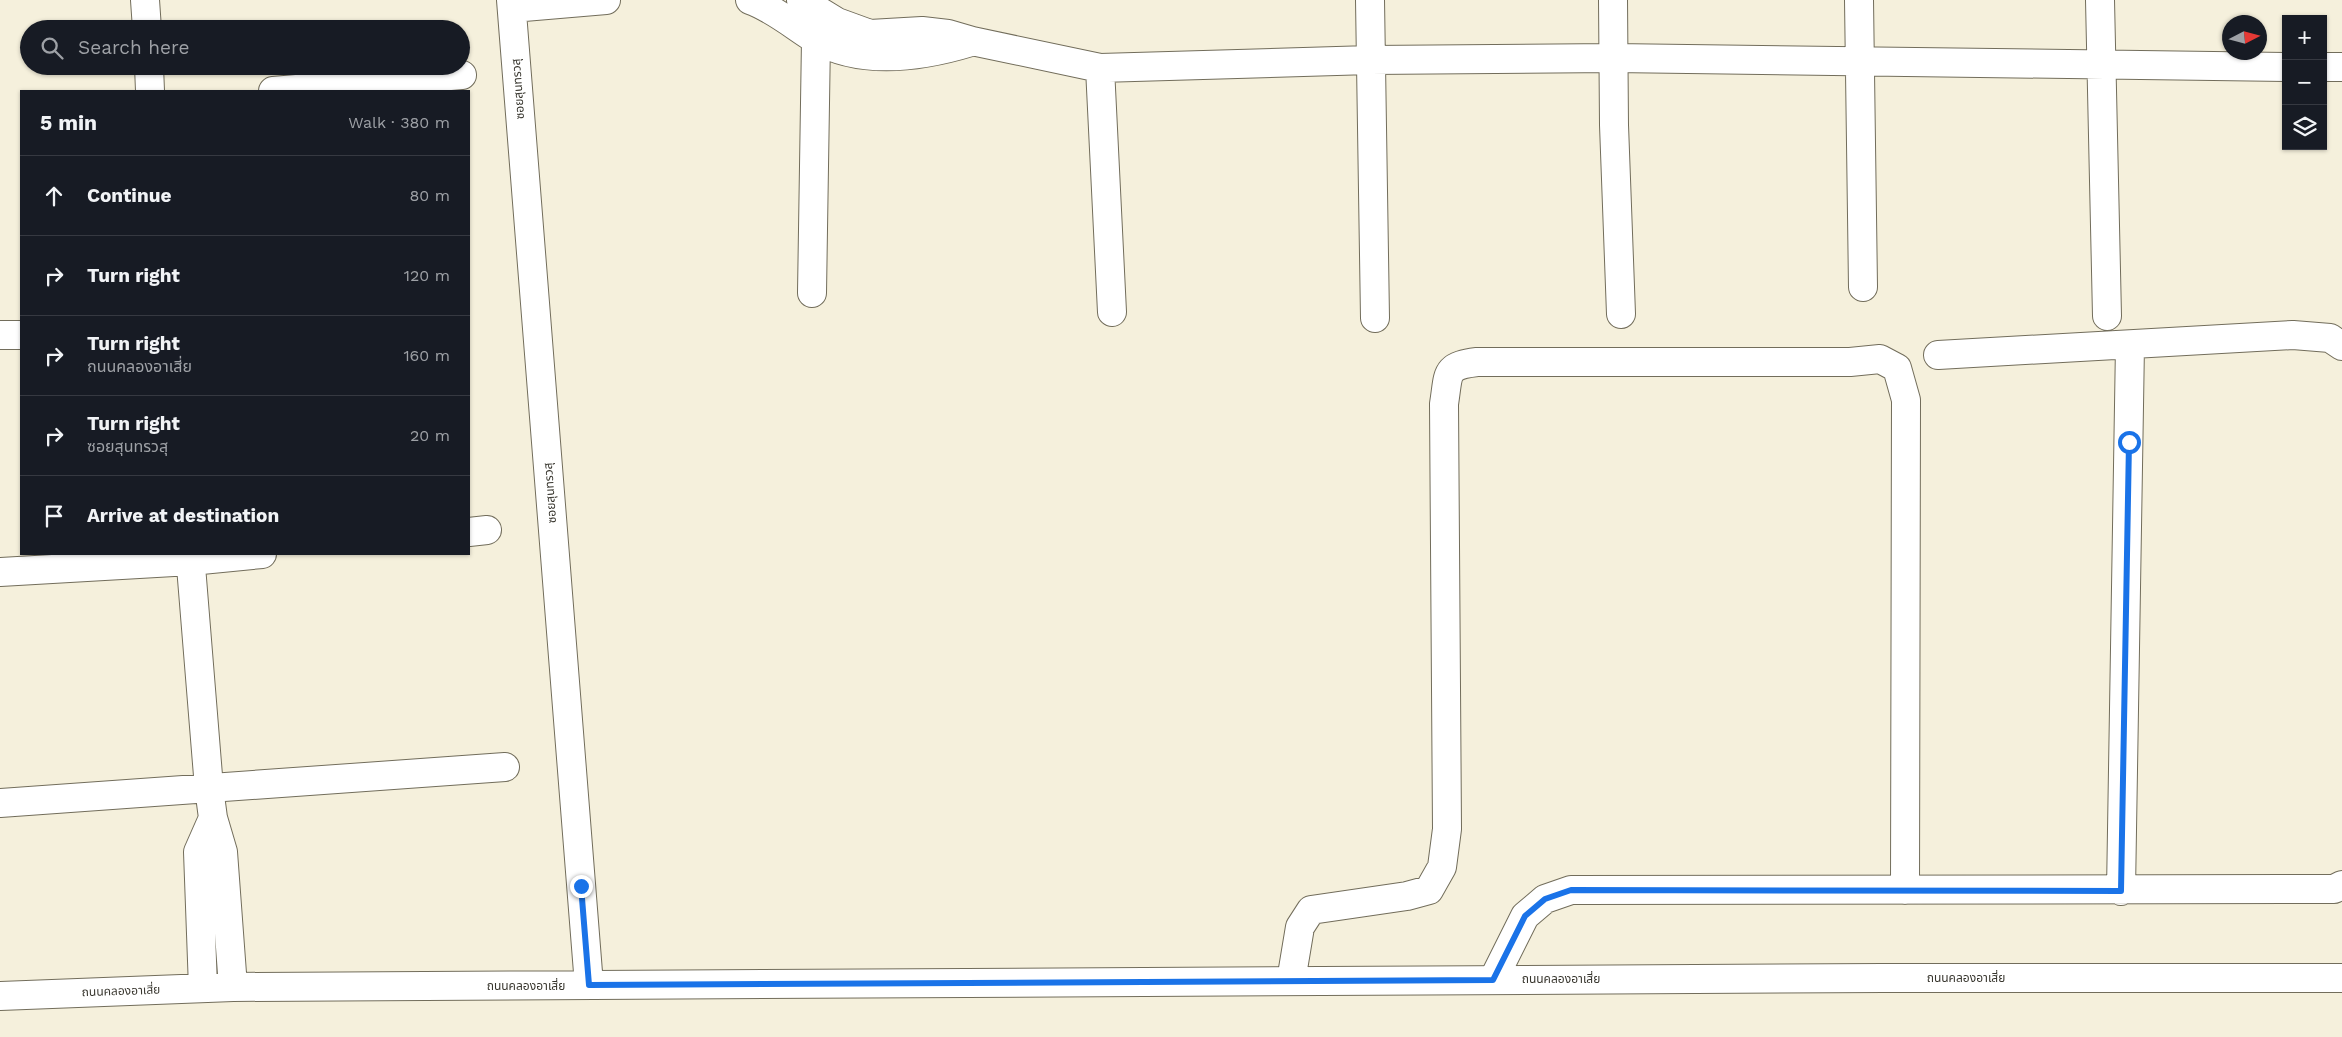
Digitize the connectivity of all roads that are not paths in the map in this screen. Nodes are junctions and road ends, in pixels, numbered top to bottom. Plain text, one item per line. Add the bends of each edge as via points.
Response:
1 (145, 0) edge
2 (606, 0) edge
3 (750, 0) edge
4 (801, 0) edge
5 (1370, 0) edge
6 (1613, 0) edge
7 (1859, 0) edge
8 (2100, 0) edge
9 (511, 4) edge
10 (146, 20) edge
11 (821, 27) junction
12 (1614, 58) junction
13 (1370, 60) junction
14 (1860, 62) junction
15 (2100, 66) junction
16 (2282, 67) edge
17 (2327, 67) edge
18 (2342, 67) edge
19 (1100, 68) junction
20 (149, 75) edge
21 (462, 75) dead end
22 (150, 90) edge
23 (285, 90) edge
24 (1863, 287) dead end
25 (812, 293) dead end
26 (1112, 312) dead end
27 (1621, 314) dead end
28 (2107, 316) dead end
29 (1375, 318) dead end
30 (20, 334) edge
31 (0, 335) edge
32 (2130, 345) junction
33 (2342, 346) edge
34 (1938, 355) dead end
35 (244, 555) edge
36 (191, 558) edge
37 (0, 572) edge
38 (505, 767) dead end
39 (209, 788) junction
40 (0, 803) edge
41 (213, 818) junction
42 (2342, 884) edge
43 (1905, 890) junction
44 (2121, 891) junction
45 (2342, 978) edge
46 (1493, 980) junction
47 (1291, 981) junction
48 (589, 985) junction
49 (233, 987) junction
50 (203, 988) junction
51 (0, 996) edge

1 - 10 street
2 - 9 street
3 - 11 street
4 - 11 street
5 - 13 street
6 - 12 street
7 - 14 street
8 - 15 street
9 - 48 street, ซอยสุนทรวสุ
11 - 19 street via 848,53 881,56 927,53 972,41
11 - 25 street
12 - 13 street
12 - 14 street
12 - 27 street
13 - 19 street
13 - 29 street
14 - 15 street
14 - 24 street
15 - 16 street
15 - 28 street
17 - 18 street
19 - 26 street
20 - 22 street
21 - 23 street
30 - 31 street
32 - 33 street via 2293,336 2330,338
32 - 34 street
32 - 44 street
35 - 36 street
36 - 37 street
36 - 39 street
38 - 39 street
39 - 40 street
39 - 41 street
41 - 49 street via 223,852
41 - 50 street via 198,852
42 - 44 street via 2334,890
43 - 44 street
43 - 46 street via 1571,890 1545,899 1525,916
43 - 47 street via 1906,400 1897,368 1880,359 1850,362 1457,365 1449,372 1444,404 1447,829 1442,867 1429,890 1311,910 1300,928
45 - 46 street, ถนนคลองอาเสี่ย
46 - 47 street, ถนนคลองอาเสี่ย
47 - 48 street, ถนนคลองอาเสี่ย
48 - 49 street, ถนนคลองอาเสี่ย
49 - 50 street, ถนนคลองอาเสี่ย
50 - 51 street, ถนนคลองอาเสี่ย

